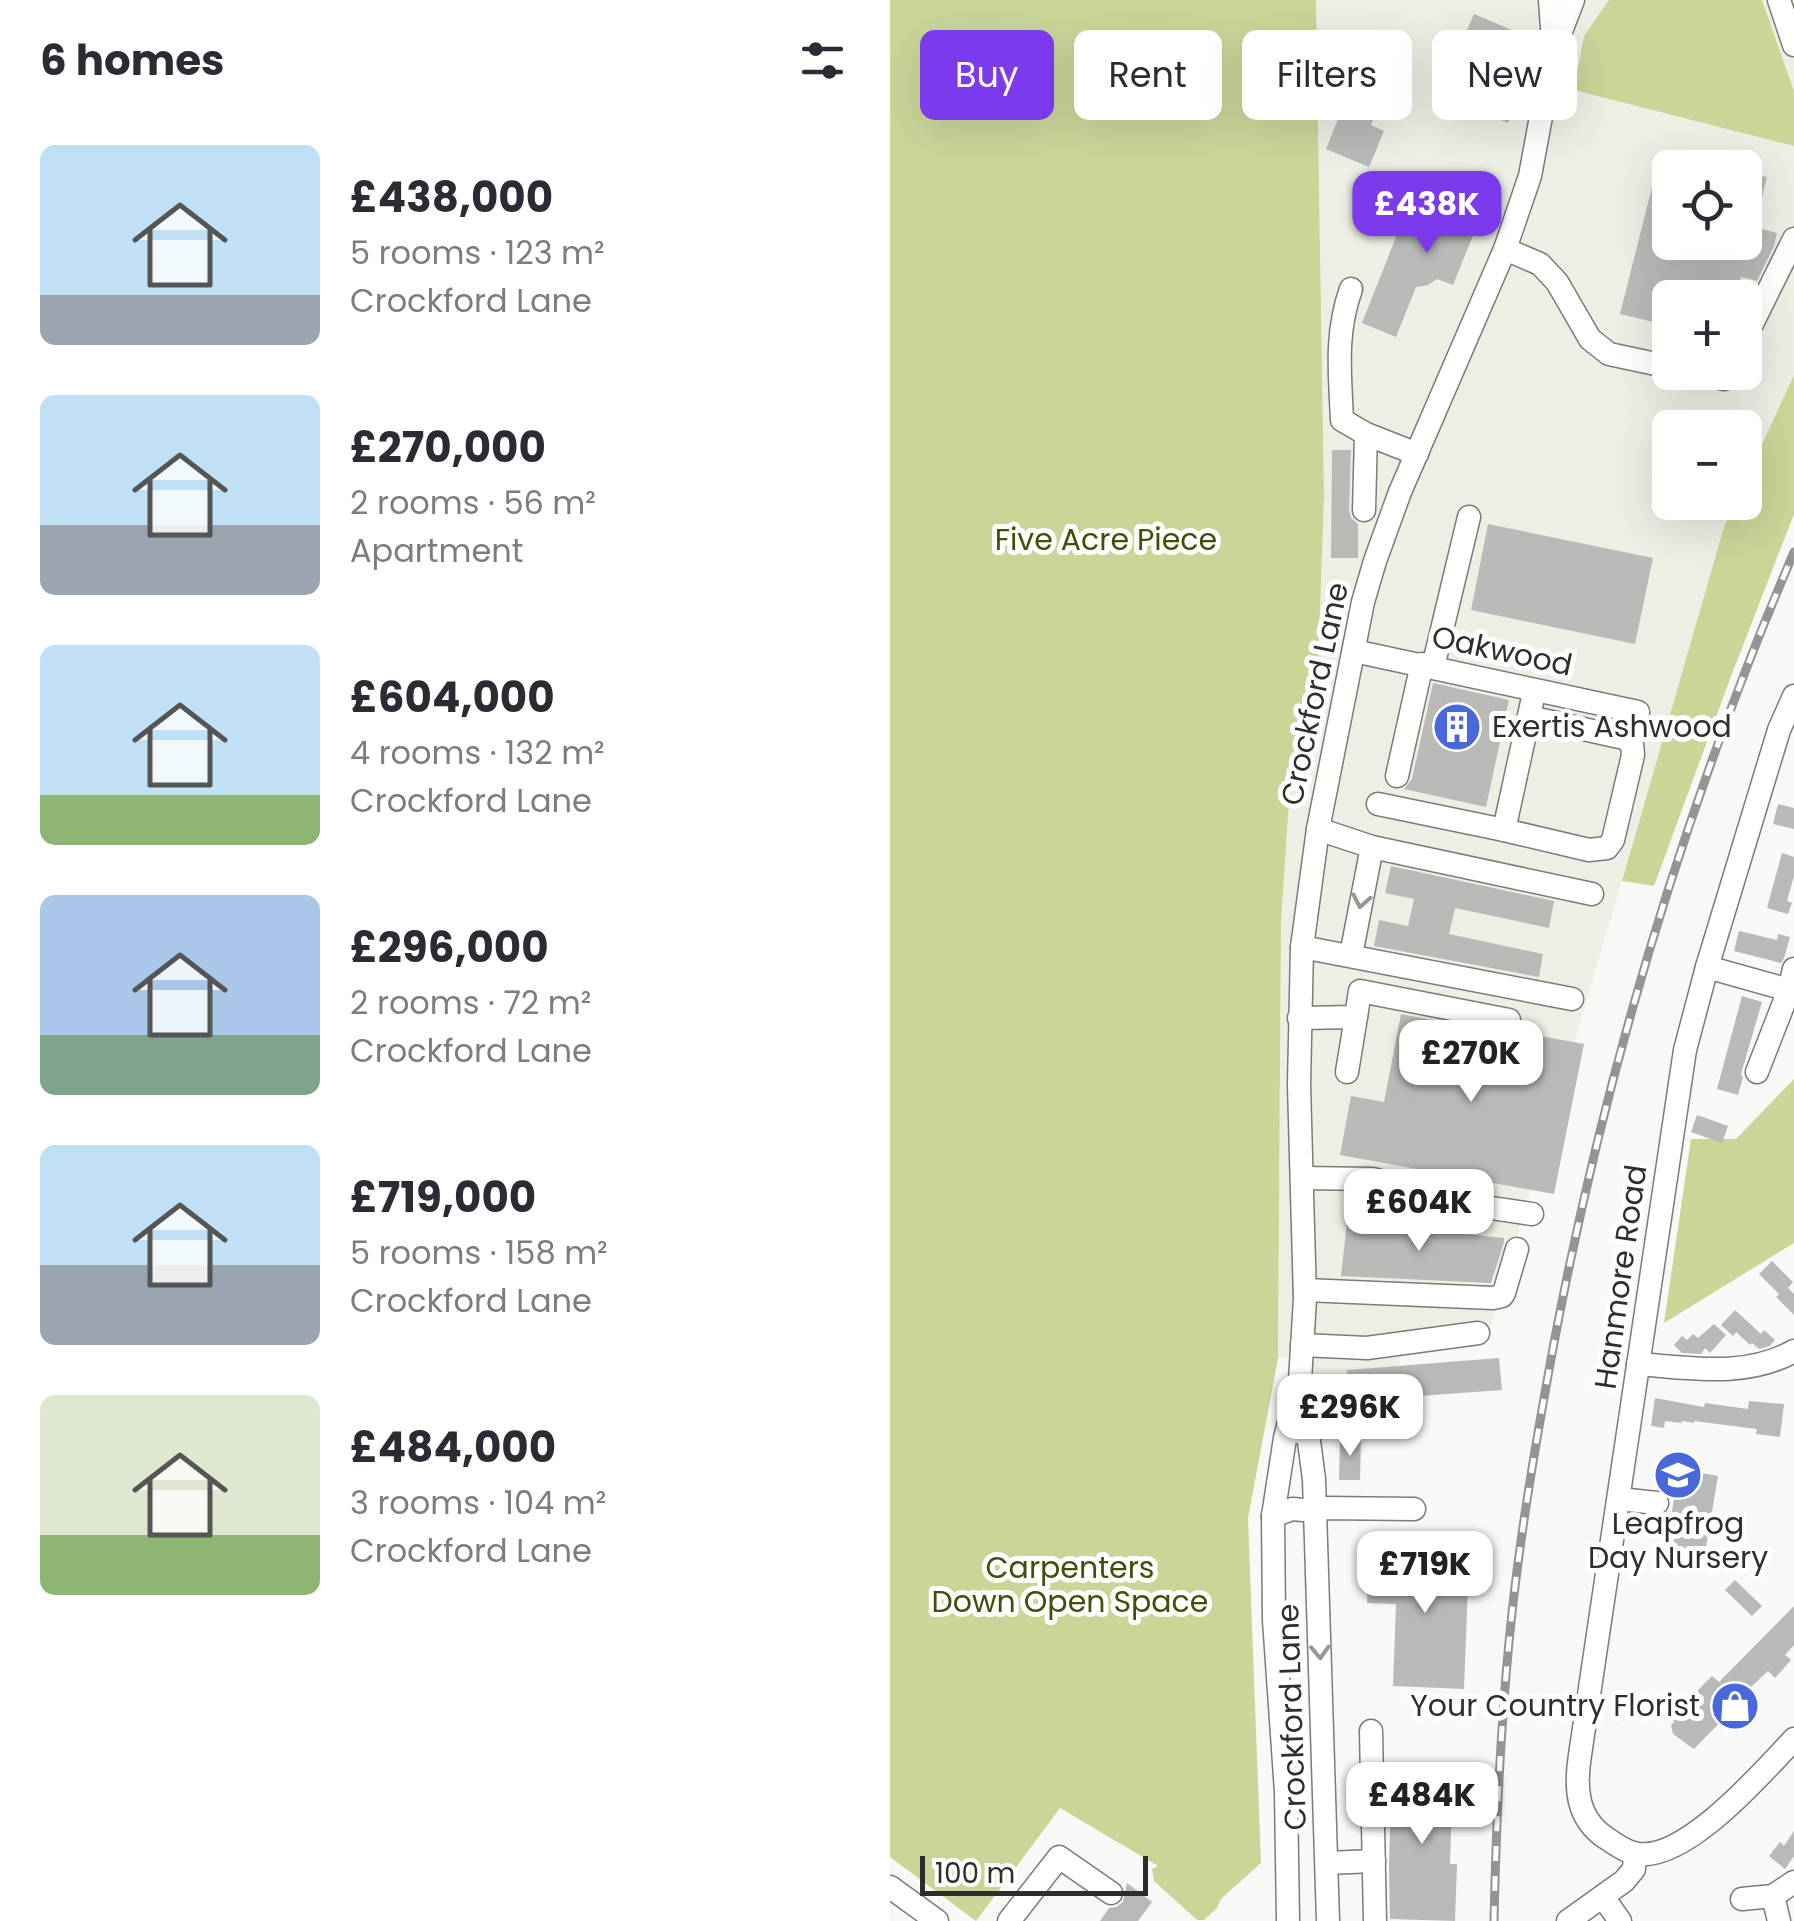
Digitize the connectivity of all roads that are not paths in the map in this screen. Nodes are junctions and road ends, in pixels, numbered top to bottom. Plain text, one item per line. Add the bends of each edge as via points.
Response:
1 (1550, 0) edge
2 (1573, 0) edge
3 (1779, 0) edge
4 (1552, 30) edge
5 (1562, 30) edge
6 (1794, 45) edge
7 (1541, 120) edge
8 (1794, 239) edge
9 (1505, 250) junction
10 (1350, 289) dead end
11 (1762, 304) edge
12 (1652, 363) edge
13 (1366, 434) junction
14 (1417, 454) junction
15 (1364, 510) dead end
16 (1469, 518) dead end
17 (1354, 651) junction
18 (1428, 666) junction
19 (1534, 689) junction
20 (1794, 696) edge
21 (1638, 712) dead end
22 (1529, 717) junction
23 (1397, 776) dead end
24 (1378, 804) dead end
25 (1318, 829) junction
26 (1504, 830) junction
27 (1372, 847) junction
28 (1592, 894) dead end
29 (1302, 947) junction
30 (1350, 955) junction
31 (1707, 967) junction
32 (1792, 979) edge
33 (1572, 999) dead end
34 (1356, 1017) junction
35 (1299, 1018) junction
36 (1509, 1020) dead end
37 (1784, 1034) edge
38 (1348, 1072) dead end
39 (1757, 1072) dead end
40 (1303, 1178) junction
41 (1532, 1214) dead end
42 (1517, 1249) dead end
43 (1305, 1290) junction
44 (1478, 1333) dead end
45 (1302, 1346) junction
46 (1794, 1351) edge
47 (1638, 1364) junction
48 (1300, 1380) junction
49 (1395, 1416) dead end
50 (1308, 1428) junction
51 (1285, 1438) junction
52 (1618, 1499) junction
53 (1657, 1503) dead end
54 (1414, 1508) dead end
55 (1316, 1510) junction
56 (1273, 1516) junction
57 (1371, 1731) dead end
58 (1794, 1739) edge
59 (1635, 1854) junction
60 (1374, 1861) junction
61 (1334, 1862) junction
62 (1794, 1882) edge
63 (890, 1886) edge
64 (1111, 1893) dead end
65 (1607, 1895) junction
66 (1773, 1896) junction
67 (1742, 1899) dead end
68 (937, 1921) edge
69 (1009, 1921) edge
70 (1288, 1921) edge
71 (1328, 1921) edge
72 (1375, 1921) edge
73 (1568, 1921) edge
74 (1620, 1921) edge
75 (1779, 1921) edge

1 - 4 street, Crockford Lane
2 - 5 street, Crockford Lane
3 - 6 street
7 - 9 street, Crockford Lane
8 - 11 street
9 - 12 street via 1540,264 1590,339 1609,354
9 - 14 street, Crockford Lane
10 - 13 street via 1338,346 1342,420
13 - 14 street
13 - 15 street
14 - 17 street, Crockford Lane via 1374,560
16 - 18 street
17 - 18 street, Oakwood
17 - 25 street, Crockford Lane
18 - 19 street, Oakwood
18 - 23 street
19 - 21 street, Oakwood
19 - 22 street
20 - 31 street, Hanmore Road
22 - 26 street
22 - 26 street via 1624,738 1633,755 1607,848 1589,850
24 - 26 street
25 - 27 street
25 - 29 street, Crockford Lane
27 - 28 street
27 -> 30 street
29 - 30 street
29 - 35 street, Crockford Lane
30 - 33 street
31 - 32 street
31 - 47 street, Hanmore Road via 1686,1050
32 - 37 street
34 - 35 street
34 - 36 street via 1360,992
34 - 38 street
35 - 40 street, Crockford Lane
37 - 39 street
40 - 41 street via 1373,1179 1451,1202
40 - 43 street, Crockford Lane
42 - 43 street via 1506,1289 1492,1298
43 - 45 street, Crockford Lane
44 - 45 street via 1367,1348
45 - 48 street, Crockford Lane
46 - 47 street via 1731,1369
47 - 52 street, Hanmore Road
48 - 50 street, Crockford Lane
48 - 51 street, Crockford Lane
49 - 50 street
50 - 51 street
50 - 55 street, Crockford Lane
51 - 56 street, Crockford Lane
52 - 53 street
52 - 59 street, Hanmore Road via 1576,1784 1588,1820
54 - 55 street
55 - 56 street
55 -> 61 street, Crockford Lane
56 - 70 street, Crockford Lane
57 - 60 street
58 - 59 street via 1689,1838
59 - 65 street via 1634,1869
60 - 61 street
60 - 72 street
61 - 71 street, Crockford Lane
62 - 66 street
63 - 68 street
64 - 69 street via 1059,1857
65 - 73 street
65 - 74 street
66 - 67 street
66 - 75 street

